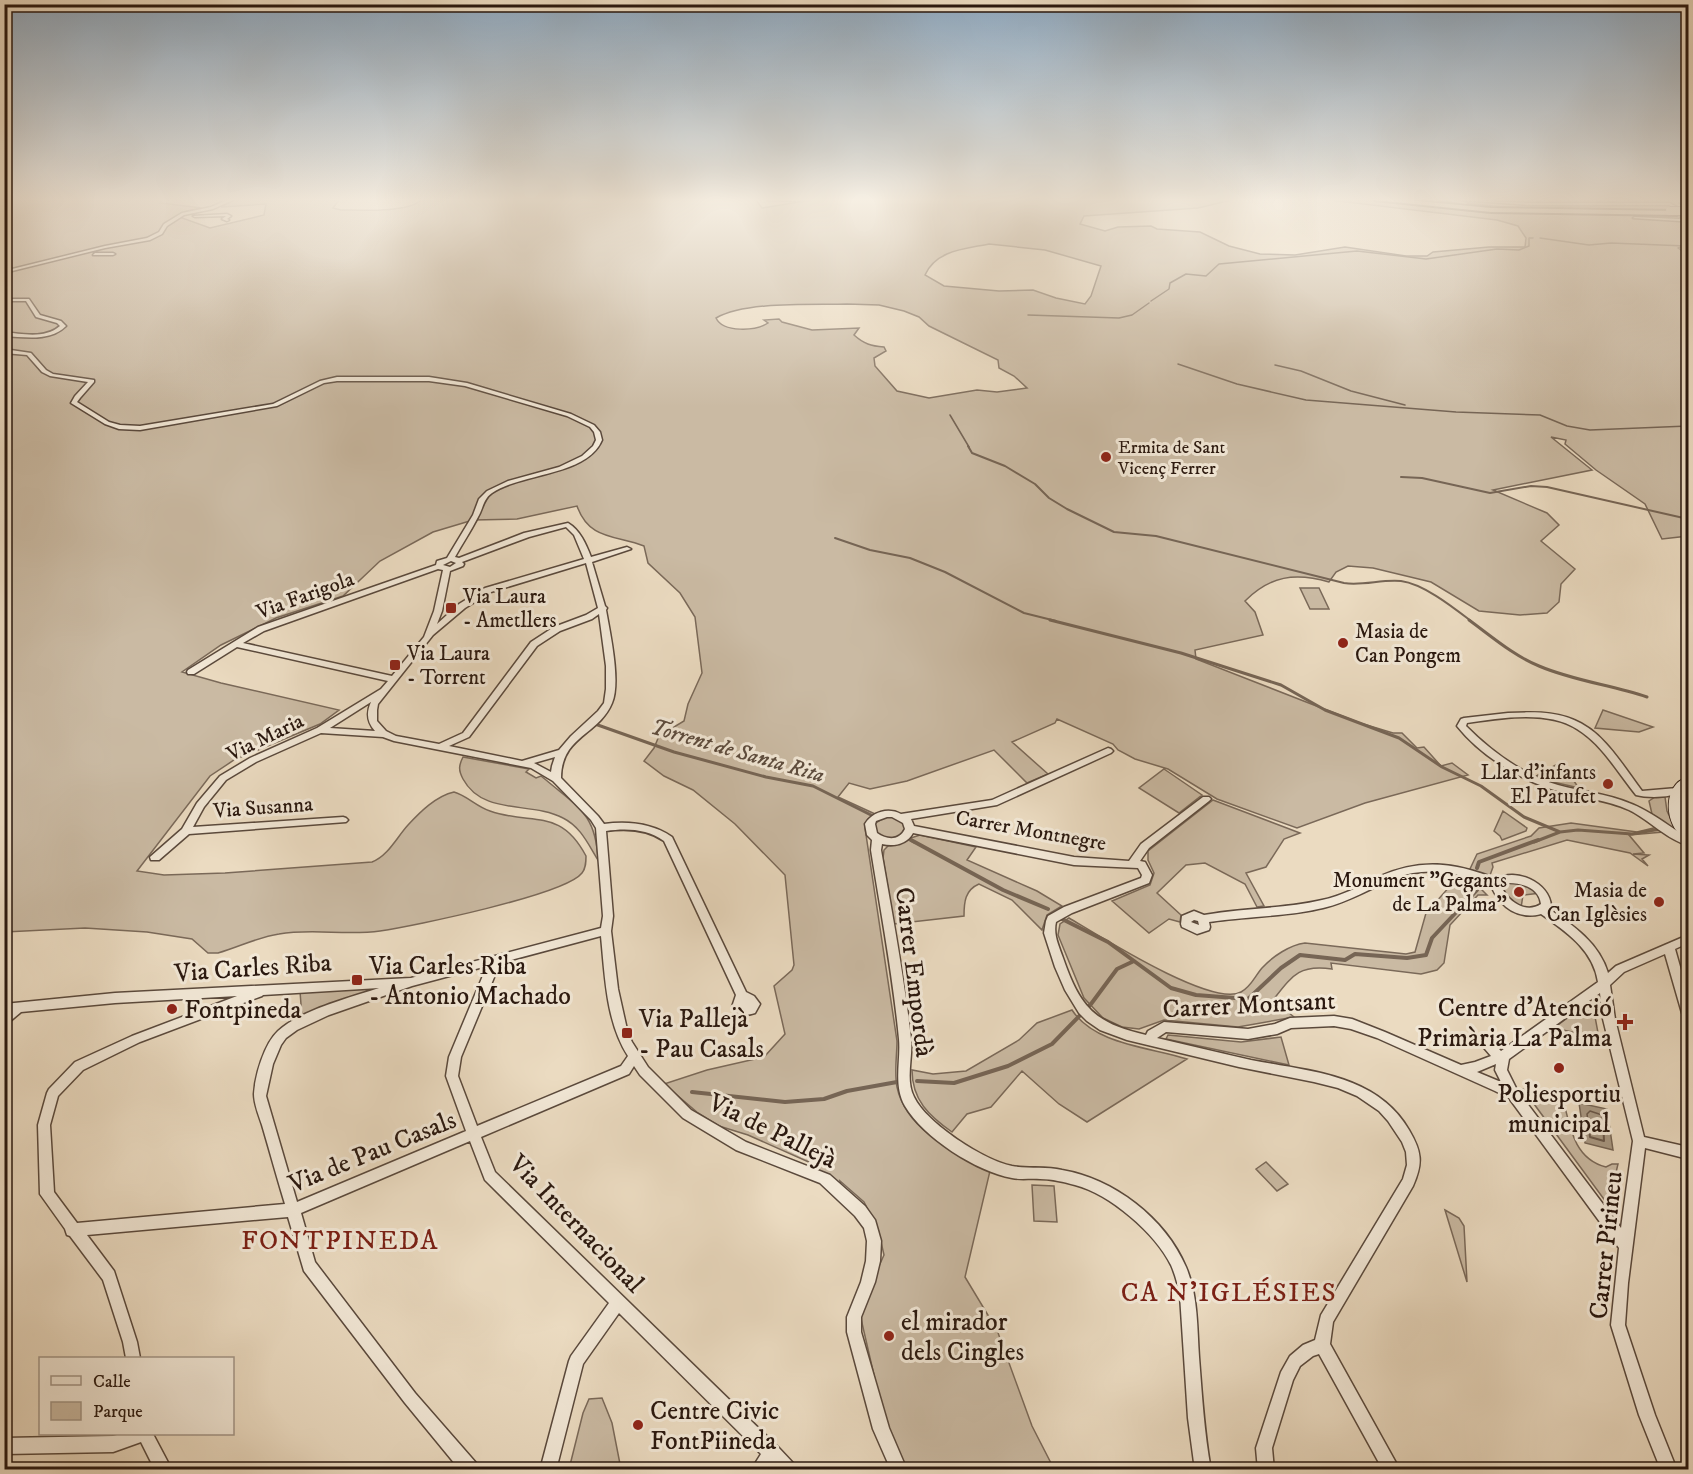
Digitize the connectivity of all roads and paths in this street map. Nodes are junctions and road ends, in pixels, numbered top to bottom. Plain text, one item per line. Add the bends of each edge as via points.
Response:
1 (4, 300) edge
2 (4, 334) edge
3 (4, 351) edge
4 (627, 549) dead end
5 (450, 559) junction
6 (589, 560) junction
7 (459, 561) junction
8 (443, 568) junction
9 (603, 608) junction
10 (589, 617) junction
11 (604, 622) junction
12 (428, 637) junction
13 (235, 644) junction
14 (191, 672) dead end
15 (392, 680) junction
16 (383, 691) junction
17 (320, 730) junction
18 (383, 734) junction
19 (466, 735) junction
20 (439, 747) junction
21 (1108, 751) dead end
22 (470, 752) junction
23 (559, 753) junction
24 (523, 763) junction
25 (556, 779) junction
26 (1683, 786) edge
27 (1645, 795) junction
28 (1206, 799) dead end
29 (902, 818) junction
30 (1649, 818) junction
31 (343, 820) dead end
32 (1683, 827) edge
33 (601, 828) junction
34 (910, 829) junction
35 (186, 831) junction
36 (877, 839) junction
37 (155, 857) dead end
38 (1133, 863) junction
39 (1499, 884) junction
40 (1543, 910) junction
41 (1203, 919) dead end
42 (606, 931) junction
43 (1689, 939) edge
44 (1669, 948) junction
45 (495, 961) junction
46 (411, 982) junction
47 (1603, 984) junction
48 (267, 990) junction
49 (742, 995) dead end
50 (18, 1008) junction
51 (4, 1009) edge
52 (1689, 1013) edge
53 (4, 1020) edge
54 (1150, 1041) junction
55 (1485, 1042) dead end
56 (1502, 1057) junction
57 (634, 1058) junction
58 (1460, 1069) junction
59 (1513, 1094) junction
60 (474, 1136) junction
61 (1639, 1140) junction
62 (1689, 1153) edge
63 (293, 1210) junction
64 (72, 1230) junction
65 (1625, 1245) junction
66 (618, 1302) junction
67 (1322, 1345) junction
68 (133, 1357) edge
69 (141, 1435) edge
70 (145, 1435) edge
71 (4, 1446) edge
72 (772, 1453) junction
73 (164, 1470) edge
74 (471, 1470) edge
75 (548, 1470) edge
76 (759, 1470) edge
77 (788, 1470) edge
78 (898, 1470) edge
79 (1203, 1470) edge
80 (1266, 1470) edge
81 (1392, 1470) edge
82 (1669, 1470) edge

1 - 2 street via 27,300 38,316 63,326 57,332 40,335
3 - 5 street via 32,356 52,375 92,381 74,403 120,427 153,427 260,409 322,382 354,377 465,384 569,415 592,426 599,440 584,457 489,492
4 - 6 street
5 - 7 street
5 - 8 street via 441,562
6 - 7 street via 575,529 568,525 527,535
6 - 9 street
6 - 12 street via 488,590 462,606
7 - 8 street via 458,566
8 - 12 street via 438,611
8 - 13 street, Via Farigola via 268,626
9 - 10 street
9 - 11 street
10 - 11 street
10 - 19 street via 557,629 534,644
11 - 23 street via 609,643 610,696 601,713
12 - 15 street
13 - 14 street, Via Farigola
13 - 15 street
15 - 16 street
16 - 17 street, Via Maria
16 - 18 street via 374,704 372,720
17 - 18 street, Via Maria
17 - 35 street, Via Maria via 223,778
18 - 20 street, Via Maria
19 - 20 street
19 - 22 street via 465,744
20 - 22 street, Via Maria
21 - 29 street via 994,803
22 - 24 street, Via Maria
23 - 24 street
23 - 25 street
24 - 25 street, Via Maria
25 - 33 street
26 - 27 street
26 - 32 main road via 1675,796
27 - 30 street via 1642,799
27 - 30 street via 1639,793 1599,743 1563,718 1547,715 1476,719 1461,726 1534,779 1607,798
28 - 38 street via 1145,846
29 - 34 street
29 - 36 street via 886,814 873,819 869,829
30 - 32 street
31 - 35 street, Via Susanna
33 - 42 street, Via de Pallejà
33 - 49 street via 615,825 649,830 671,843
34 - 36 street via 900,840
34 - 38 street, Carrer Montnegre via 1074,861
35 - 37 street, Via Maria
36 - 79 street, Carrer Empordà via 905,1042 904,1086 914,1109 955,1144 992,1165 1013,1172 1074,1178 1118,1196 1164,1243 1177,1261 1187,1300
38 - 54 street, Carrer Montnegre via 1141,865 1147,875 1145,880 1052,919 1049,933 1080,1008 1101,1026
39 - 40 street via 1502,898 1515,908
39 - 40 street via 1509,879 1533,885 1547,901
39 - 41 street via 1465,871 1420,868 1331,902
40 - 47 street, Carrer Pirineu via 1588,946 1602,970
42 - 45 street, Via Carles Riba
42 - 57 street, Via de Pallejà via 617,1012
43 - 44 street
44 - 47 street via 1620,969
44 - 52 street
45 - 46 street, Via Carles Riba
45 - 60 street, Via Internacional via 455,1057 452,1076
46 - 48 street, Via Carles Riba
46 - 63 street via 308,1019 281,1036 264,1068 260,1096
47 - 56 street
47 - 61 street, Carrer Pirineu
48 - 50 street, Via Carles Riba
48 - 64 street via 136,1039 79,1066 53,1093 44,1125 47,1194
50 - 51 street, Via Carles Riba
50 - 53 street
54 - 58 street, Carrer Montsant via 1152,1034 1164,1027 1248,1034 1290,1023 1334,1021 1381,1035
54 - 67 street via 1201,1055 1318,1077 1352,1088 1387,1112 1406,1134 1414,1165 1408,1182 1326,1320
55 - 56 street
56 - 58 street
56 - 59 street via 1501,1070
57 - 60 street, Via de Pau Casals via 625,1070
57 - 78 street, Via de Pallejà via 672,1101 705,1127 741,1146 825,1179 861,1211 870,1225 874,1251 868,1282 854,1317 854,1332 881,1429
58 - 59 street, Carrer Montsant
59 - 65 street, Carrer Montsant
60 - 63 street, Via de Pau Casals
60 - 66 street, Via Internacional via 490,1176
61 - 62 street
61 - 65 street, Carrer Pirineu
63 - 64 street, Via de Pau Casals
63 - 74 street via 309,1266
64 - 68 street via 109,1276
65 - 82 street, Carrer Pirineu via 1618,1325
66 - 72 street, Via Internacional
66 - 75 street via 576,1361
67 - 80 street via 1295,1361 1286,1377 1264,1448
67 - 81 street
69 - 71 street via 113,1444
70 - 73 street
72 - 76 street
72 - 77 street, Via Internacional

